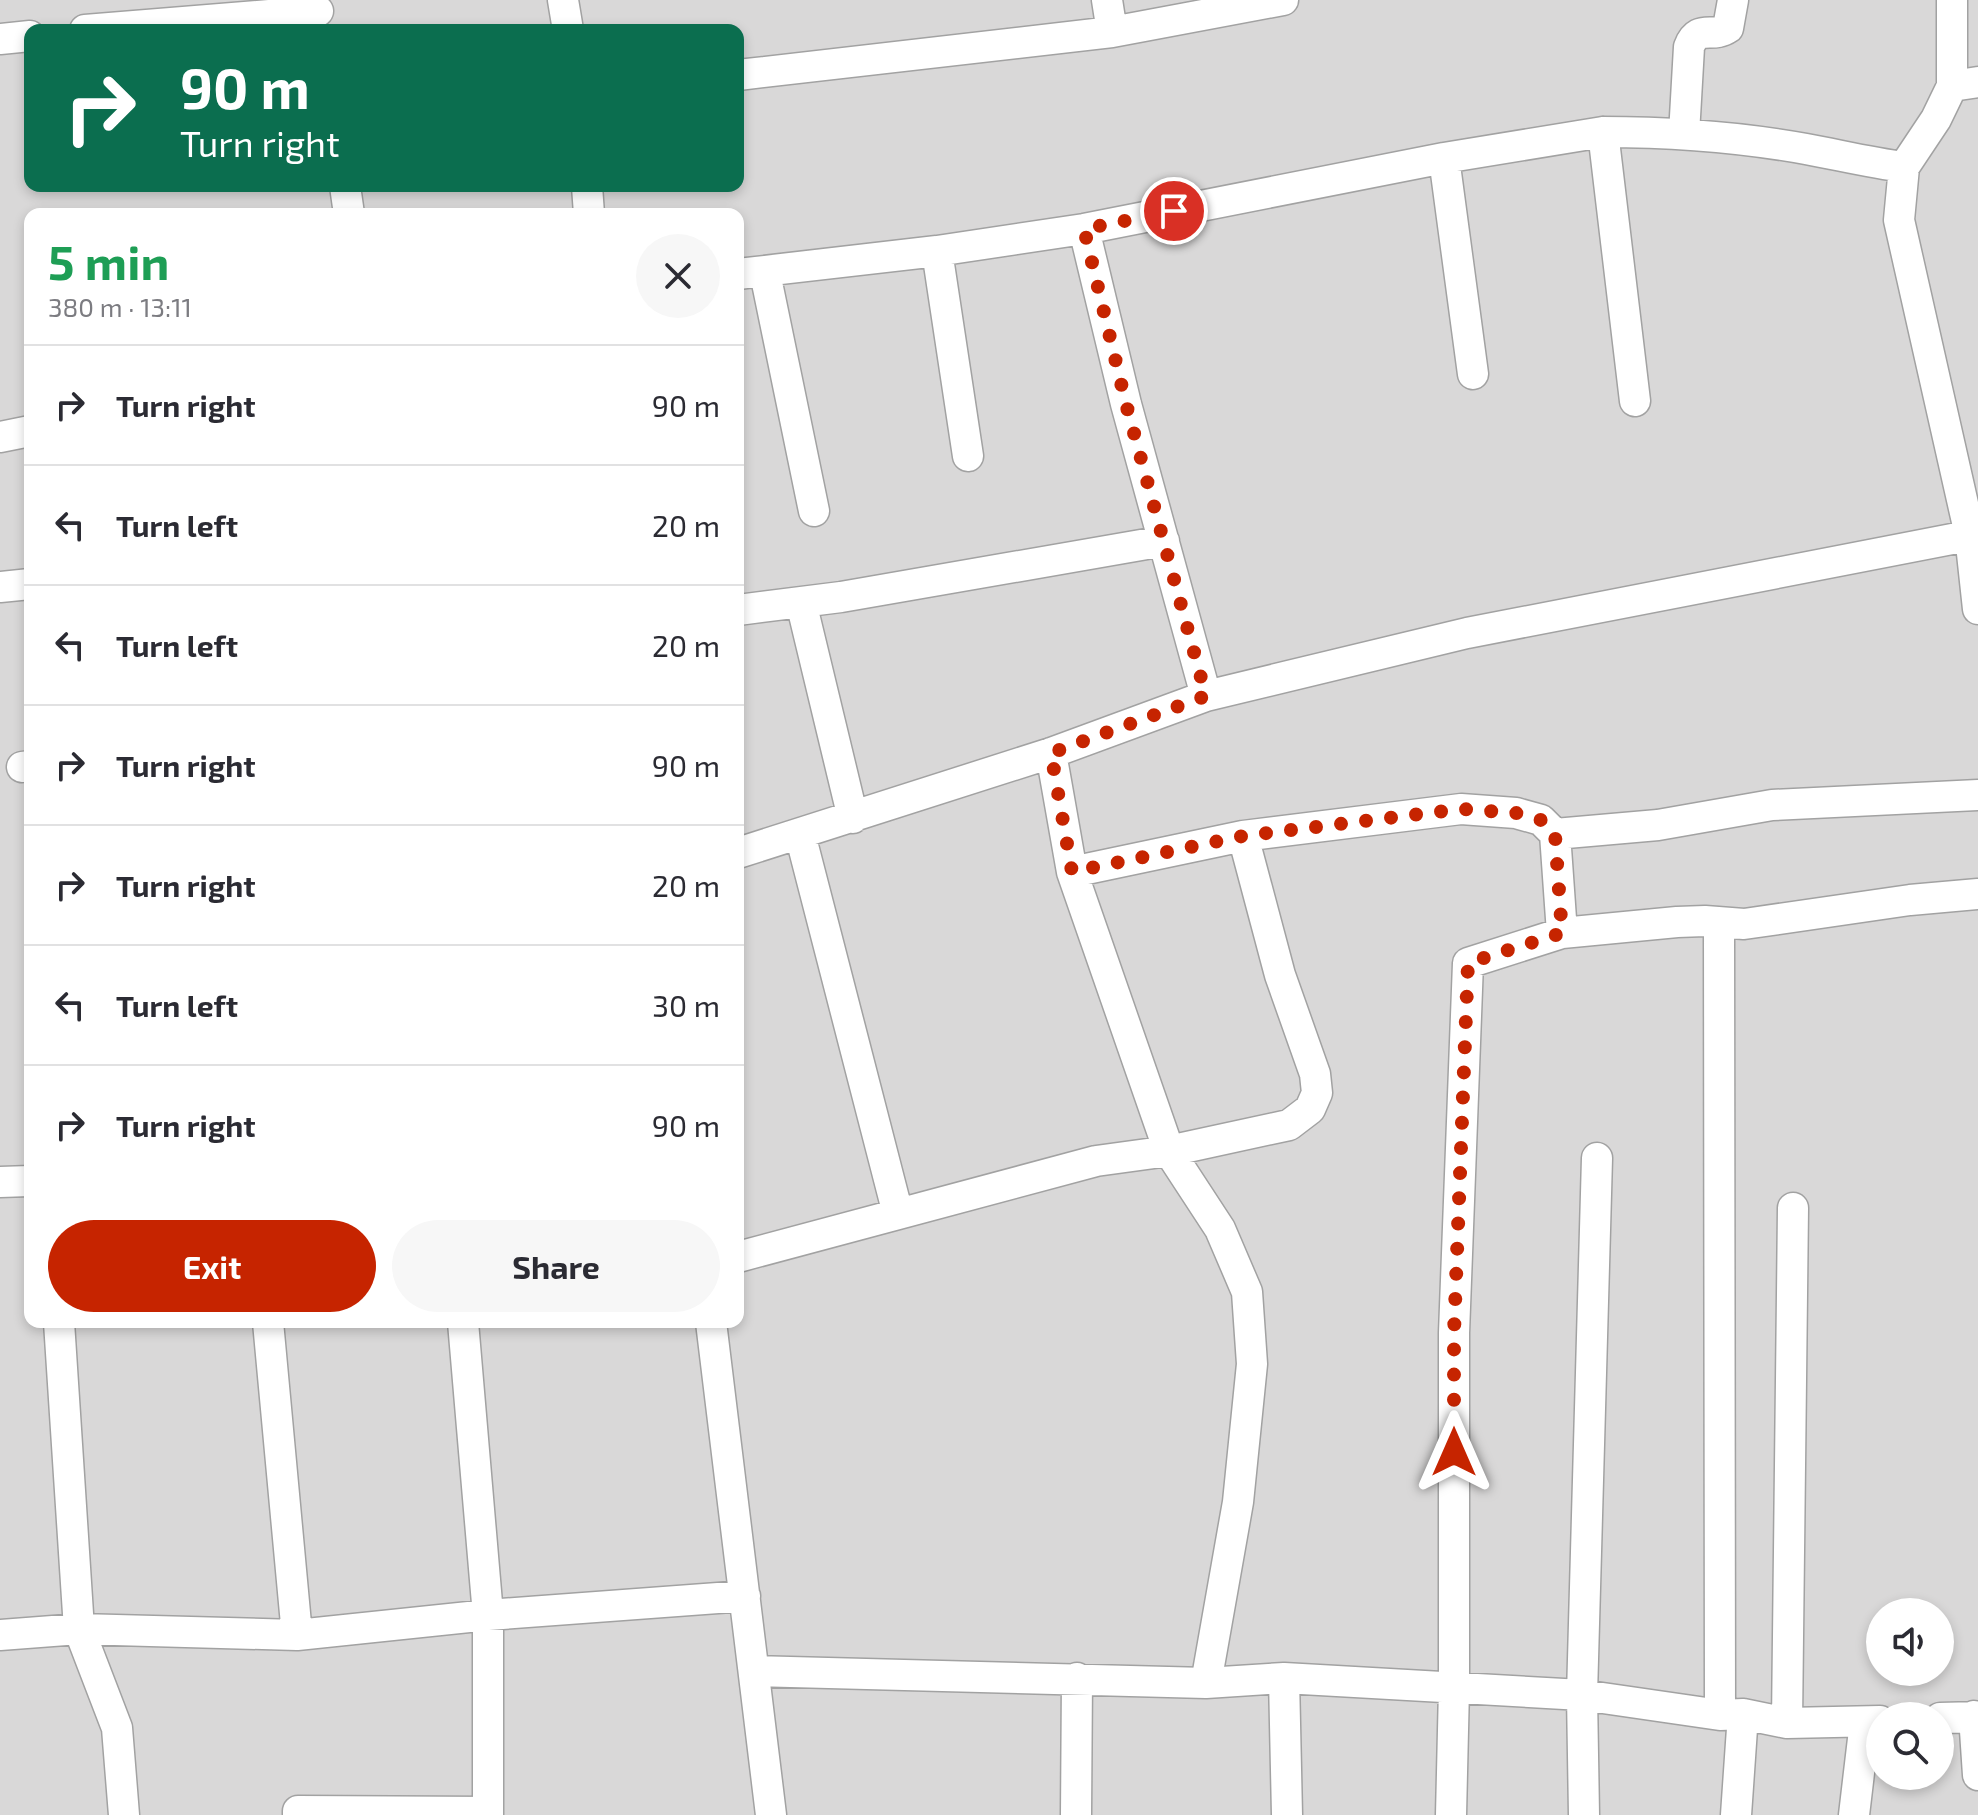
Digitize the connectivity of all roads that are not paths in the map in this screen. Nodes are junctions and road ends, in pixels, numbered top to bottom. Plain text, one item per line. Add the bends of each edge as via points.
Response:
1 (563, 0) edge
2 (1107, 0) edge
3 (1283, 0) edge
4 (1733, 0) edge
5 (1952, 0) edge
6 (318, 14) edge
7 (172, 24) edge
8 (567, 24) edge
9 (1112, 32) junction
10 (24, 37) edge
11 (0, 39) edge
12 (744, 74) edge
13 (1965, 84) edge
14 (1603, 132) junction
15 (1684, 134) junction
16 (1444, 158) junction
17 (1904, 167) junction
18 (1084, 229) junction
19 (937, 251) junction
20 (752, 274) edge
21 (1473, 374) dead end
22 (1635, 401) dead end
23 (24, 432) edge
24 (0, 437) edge
25 (968, 456) dead end
26 (814, 511) dead end
27 (1974, 534) edge
28 (1164, 541) junction
29 (24, 585) edge
30 (0, 587) edge
31 (801, 602) junction
32 (744, 609) edge
33 (1978, 609) edge
34 (1206, 696) junction
35 (1051, 753) junction
36 (1978, 795) edge
37 (853, 818) junction
38 (800, 834) junction
39 (1555, 834) junction
40 (1243, 836) junction
41 (744, 851) edge
42 (1072, 872) junction
43 (1978, 894) edge
44 (1719, 922) junction
45 (1562, 933) junction
46 (1169, 1151) junction
47 (1597, 1158) dead end
48 (24, 1181) edge
49 (0, 1182) edge
50 (1793, 1208) dead end
51 (898, 1214) junction
52 (744, 1255) edge
53 (59, 1328) edge
54 (269, 1328) edge
55 (464, 1328) edge
56 (712, 1328) edge
57 (745, 1596) junction
58 (488, 1615) junction
59 (79, 1629) junction
60 (0, 1635) edge
61 (297, 1635) junction
62 (754, 1671) junction
63 (1077, 1678) junction
64 (1284, 1678) junction
65 (1206, 1683) junction
66 (1454, 1688) junction
67 (1582, 1695) junction
68 (1731, 1715) junction
69 (1976, 1716) edge
70 (1954, 1717) edge
71 (1866, 1721) edge
72 (1787, 1723) junction
73 (1866, 1756) edge
74 (1978, 1775) edge
75 (488, 1814) edge
76 (124, 1815) edge
77 (298, 1815) edge
78 (771, 1815) edge
79 (1076, 1815) edge
80 (1287, 1815) edge
81 (1451, 1815) edge
82 (1584, 1815) edge
83 (1736, 1815) edge
84 (1854, 1815) edge

1 - 8 street
2 - 9 street
3 - 9 street
4 - 15 street via 1728,28 1700,32 1689,47
5 - 13 street
6 - 7 street
9 - 12 street
10 - 11 street
13 - 17 street
14 - 15 street
14 - 16 street
14 - 22 street
15 - 17 street
16 - 18 street
16 - 21 street
17 - 27 street via 1899,220
18 - 19 street
18 - 28 street
19 - 20 street
19 - 25 street
20 - 26 street
23 - 24 street
27 - 33 street
27 - 34 street via 1467,633
28 - 31 street
28 - 34 street
29 - 30 street
31 - 32 street
31 - 37 street
34 - 35 street
35 - 37 street
35 - 42 street
36 - 39 street via 1772,805 1658,825
37 - 38 street
38 - 41 street
38 - 51 street
39 - 40 street via 1541,820 1516,813 1461,809
39 - 45 street
40 - 42 street
40 - 46 street via 1317,1093 1310,1109 1289,1125
42 - 46 street
43 - 44 street via 1744,924
44 - 45 street
44 - 68 street
45 - 66 street via 1468,963 1454,1333
46 - 51 street via 1096,1161
46 - 65 street via 1220,1229 1247,1292 1252,1364 1238,1502
47 - 67 street
48 - 49 street
50 - 72 street
51 - 52 street
53 - 59 street
54 - 61 street
55 - 58 street
56 - 57 street
57 - 58 street
57 - 62 street
58 - 61 street
58 - 75 street
59 - 60 street
59 - 61 street
59 - 76 street via 117,1728
62 - 63 street
62 - 78 street
63 - 65 street
63 - 79 street
64 - 65 street
64 - 66 street
64 - 80 street
66 - 67 street
66 - 81 street
67 - 68 street
67 - 82 street
68 - 72 street
68 - 83 street
69 - 70 street
69 - 74 street
71 - 72 street
73 - 84 street
75 - 77 street

